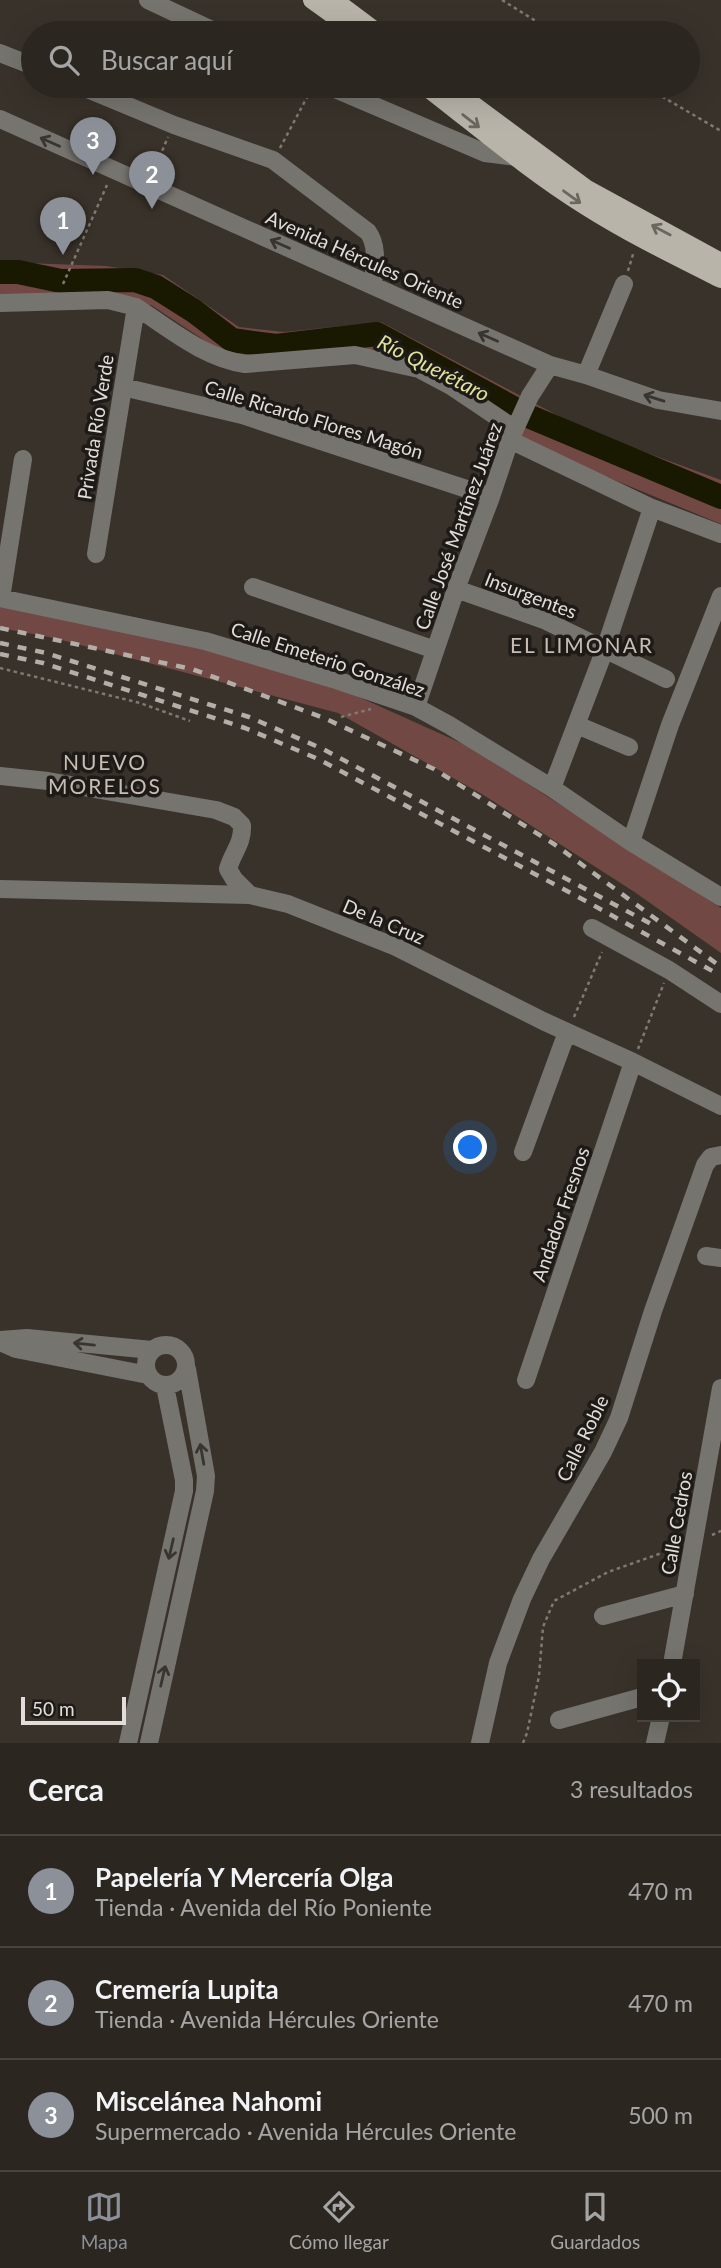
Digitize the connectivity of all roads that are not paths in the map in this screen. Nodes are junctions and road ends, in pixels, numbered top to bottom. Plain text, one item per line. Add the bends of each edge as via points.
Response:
1 (148, 0) edge
2 (312, 0) edge
3 (334, 0) edge
4 (193, 21) edge
5 (341, 21) edge
6 (362, 21) edge
7 (0, 53) edge
8 (21, 61) edge
9 (109, 98) edge
10 (356, 98) edge
11 (443, 98) edge
12 (462, 98) edge
13 (0, 119) edge
14 (522, 151) junction
15 (721, 262) edge
16 (721, 279) edge
17 (624, 284) road end
18 (373, 286) junction
19 (0, 303) edge
20 (136, 307) junction
21 (550, 365) junction
22 (586, 374) junction
23 (122, 387) junction
24 (721, 411) edge
25 (515, 429) junction
26 (23, 459) dead end
27 (491, 497) junction
28 (652, 508) junction
29 (721, 534) edge
30 (96, 554) dead end
31 (253, 587) dead end
32 (456, 589) junction
33 (721, 596) edge
34 (0, 598) edge
35 (605, 649) junction
36 (435, 650) junction
37 (666, 679) dead end
38 (416, 707) junction
39 (577, 725) junction
40 (629, 747) dead end
41 (0, 776) edge
42 (552, 788) junction
43 (631, 842) junction
44 (0, 889) edge
45 (250, 895) junction
46 (721, 897) edge
47 (592, 928) dead end
48 (721, 1004) edge
49 (567, 1032) junction
50 (633, 1062) junction
51 (721, 1106) edge
52 (523, 1152) dead end
53 (721, 1155) edge
54 (0, 1341) edge
55 (152, 1350) junction
56 (187, 1369) junction
57 (148, 1375) junction
58 (526, 1380) dead end
59 (165, 1386) junction
60 (721, 1388) edge
61 (685, 1594) junction
62 (603, 1616) dead end
63 (673, 1659) edge
64 (637, 1698) edge
65 (559, 1720) dead end
66 (660, 1722) edge
67 (128, 1743) edge
68 (149, 1743) edge
69 (480, 1743) edge
70 (655, 1743) edge

1 - 4 street
2 - 5 main road
3 - 6 main road
7 - 8 street
9 - 18 street via 273,160 369,232 374,251
10 - 14 street via 485,153
11 -> 14 main road
12 - 14 main road
18 -> 13 street, Avenida Hércules Oriente
15 -> 14 main road
14 -> 16 main road via 582,204
17 - 22 street
21 -> 18 street, Avenida Hércules Oriente
19 - 20 street via 108,300
20 - 23 street, Privada Río Verde
20 - 25 street via 230,362 355,355 419,369
21 - 22 street, Avenida Hércules Oriente
21 - 25 street, Calle José Martínez Juárez
24 -> 22 street, Avenida Hércules Oriente via 658,400
23 - 27 street, Calle Ricardo Flores Magón via 242,415
23 - 30 street, Privada Río Verde
25 - 27 street, Calle José Martínez Juárez
25 - 28 street
26 - 34 street
27 - 32 street, Calle José Martínez Juárez
28 - 29 street
28 - 35 street
31 - 36 street
32 - 35 street, Insurgentes via 544,620
32 - 36 street, Calle José Martínez Juárez
33 - 43 street via 670,725
34 - 38 street, Calle Emeterio González via 205,641
35 - 37 street, Insurgentes
35 - 39 street
36 - 38 street, Calle José Martínez Juárez
38 - 42 street, Calle Emeterio González
39 - 40 street
39 - 42 street
41 - 45 street via 203,808 234,817 242,825 242,838 228,869
42 - 43 street, Calle Emeterio González
43 - 46 street, Calle Emeterio González
44 - 45 street, De la Cruz
45 - 49 street, De la Cruz via 288,904 396,947
47 - 48 street
49 - 50 street, De la Cruz
49 - 52 street
50 - 51 street, De la Cruz
50 - 58 street, Andador Fresnos
53 - 69 street, Calle Roble via 711,1157 705,1165 619,1418 522,1599 498,1663
55 -> 54 street via 27,1338
54 - 57 street via 23,1351
55 - 56 street via 172,1345 181,1350
55 - 57 street via 145,1366
56 - 59 street via 183,1378
68 -> 56 street via 205,1491
57 - 59 street
59 -> 67 street via 184,1491
60 - 61 street, Calle Cedros
61 - 62 street
61 - 63 street, Calle Cedros
64 - 65 street
66 - 70 street

